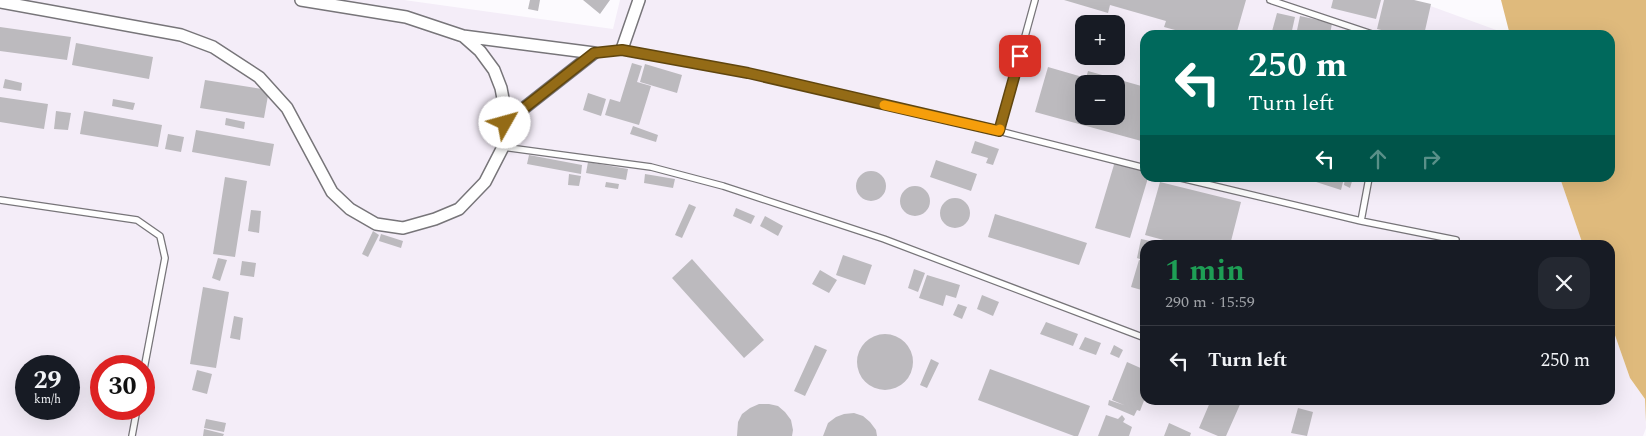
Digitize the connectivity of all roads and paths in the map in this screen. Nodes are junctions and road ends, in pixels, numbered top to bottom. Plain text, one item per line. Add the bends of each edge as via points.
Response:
1 (301, 0) edge
2 (639, 0) edge
3 (1035, 0) edge
4 (1270, 0) edge
5 (0, 2) edge
6 (1360, 30) edge
7 (463, 36) junction
8 (622, 50) junction
9 (594, 53) junction
10 (505, 123) junction
11 (999, 131) junction
12 (503, 146) junction
13 (1140, 167) edge
14 (1198, 182) edge
15 (1368, 182) edge
16 (0, 200) edge
17 (1361, 221) junction
18 (1456, 240) dead end
19 (1140, 336) edge
20 (147, 355) edge
21 (135, 420) edge
22 (132, 436) edge

1 - 7 street via 406,17
2 - 8 street
3 - 11 lane
4 - 6 lane
5 - 12 street via 181,35 213,47 265,83 287,108 332,192 350,209 376,224 403,228 459,208 485,182
7 - 9 street
7 - 10 street via 494,70 504,104
8 - 9 lane
8 - 11 lane via 748,73
9 - 10 street
10 - 12 street
11 - 13 lane
12 - 19 lane via 651,167 723,186 884,239
14 - 17 lane
15 - 17 lane
16 - 20 lane via 137,220 160,236 165,258
17 - 18 lane
21 - 22 lane

